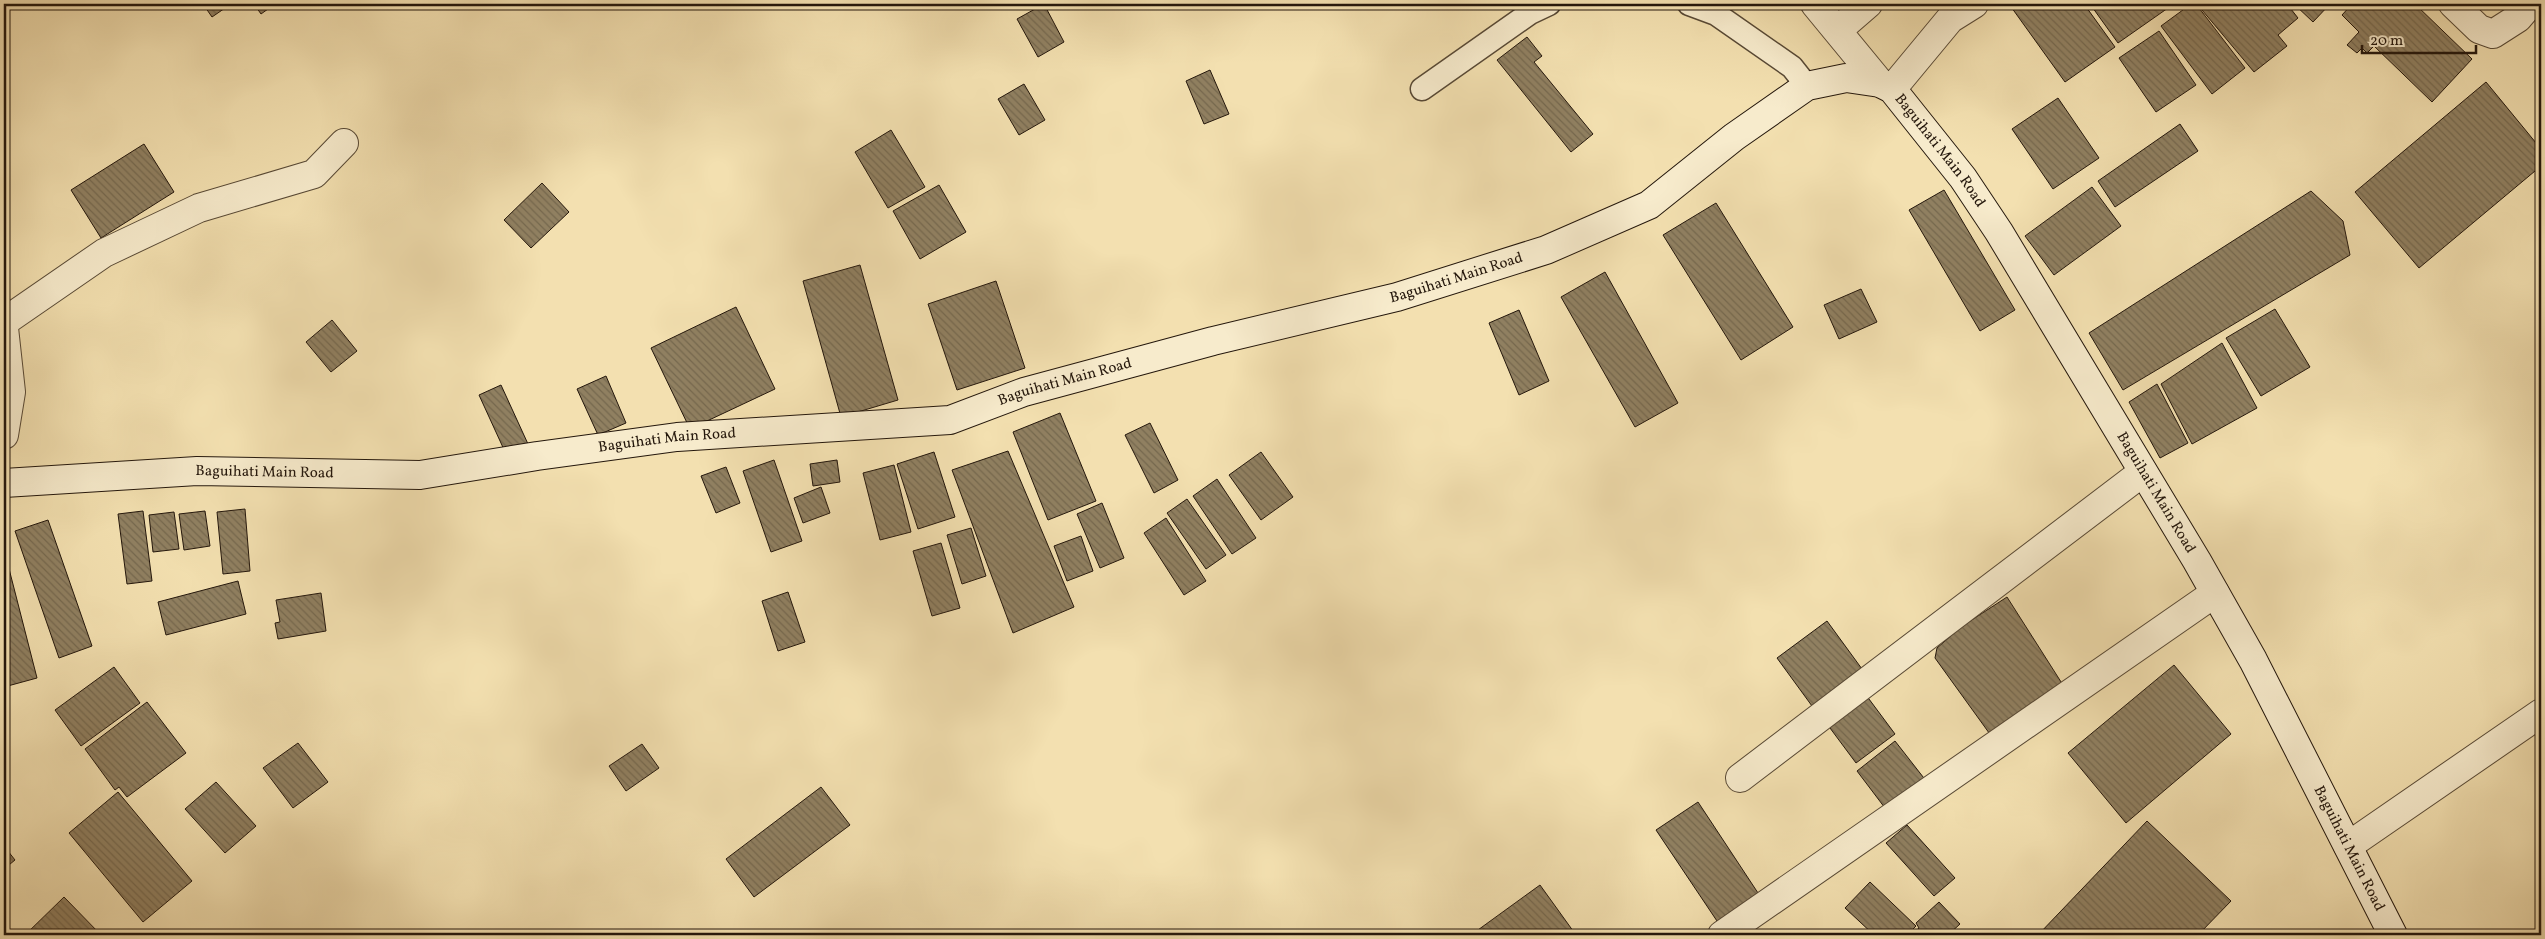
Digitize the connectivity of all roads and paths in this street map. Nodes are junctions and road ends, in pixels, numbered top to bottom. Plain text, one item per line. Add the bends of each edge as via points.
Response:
1 (1549, 4) edge
2 (1689, 4) edge
3 (1815, 4) edge
4 (1868, 4) edge
5 (1974, 4) edge
6 (2453, 4) edge
7 (2530, 4) edge
8 (1838, 30) junction
9 (1807, 86) junction
10 (1886, 86) junction
11 (1422, 89) dead end
12 (344, 143) dead end
13 (4, 322) edge
14 (4, 328) edge
15 (4, 435) edge
16 (2143, 472) junction
17 (4, 483) edge
18 (2216, 593) junction
19 (2541, 713) edge
20 (1740, 778) dead end
21 (2348, 846) junction
22 (1722, 935) edge
23 (2393, 935) edge

1 - 11 lane via 1530,13
2 - 9 lane via 1716,14 1792,67
3 - 8 street
4 - 8 street
5 - 10 street via 1950,19
6 - 7 street via 2479,29 2494,34 2518,18
8 - 10 street
9 - 10 street, Baguihati Main Road via 1846,78
9 - 17 street, Baguihati Main Road via 1734,137 1649,205 1546,250 1397,297 1213,341 1024,392 950,420 677,437 420,475 197,471
10 - 16 street, Baguihati Main Road via 1963,178 1994,224
12 - 13 street via 314,174 199,208 104,253
14 - 15 street via 11,392
16 - 18 street, Baguihati Main Road
16 - 20 street
18 - 21 street, Baguihati Main Road
18 - 22 street
19 - 21 street
21 - 23 street, Baguihati Main Road

